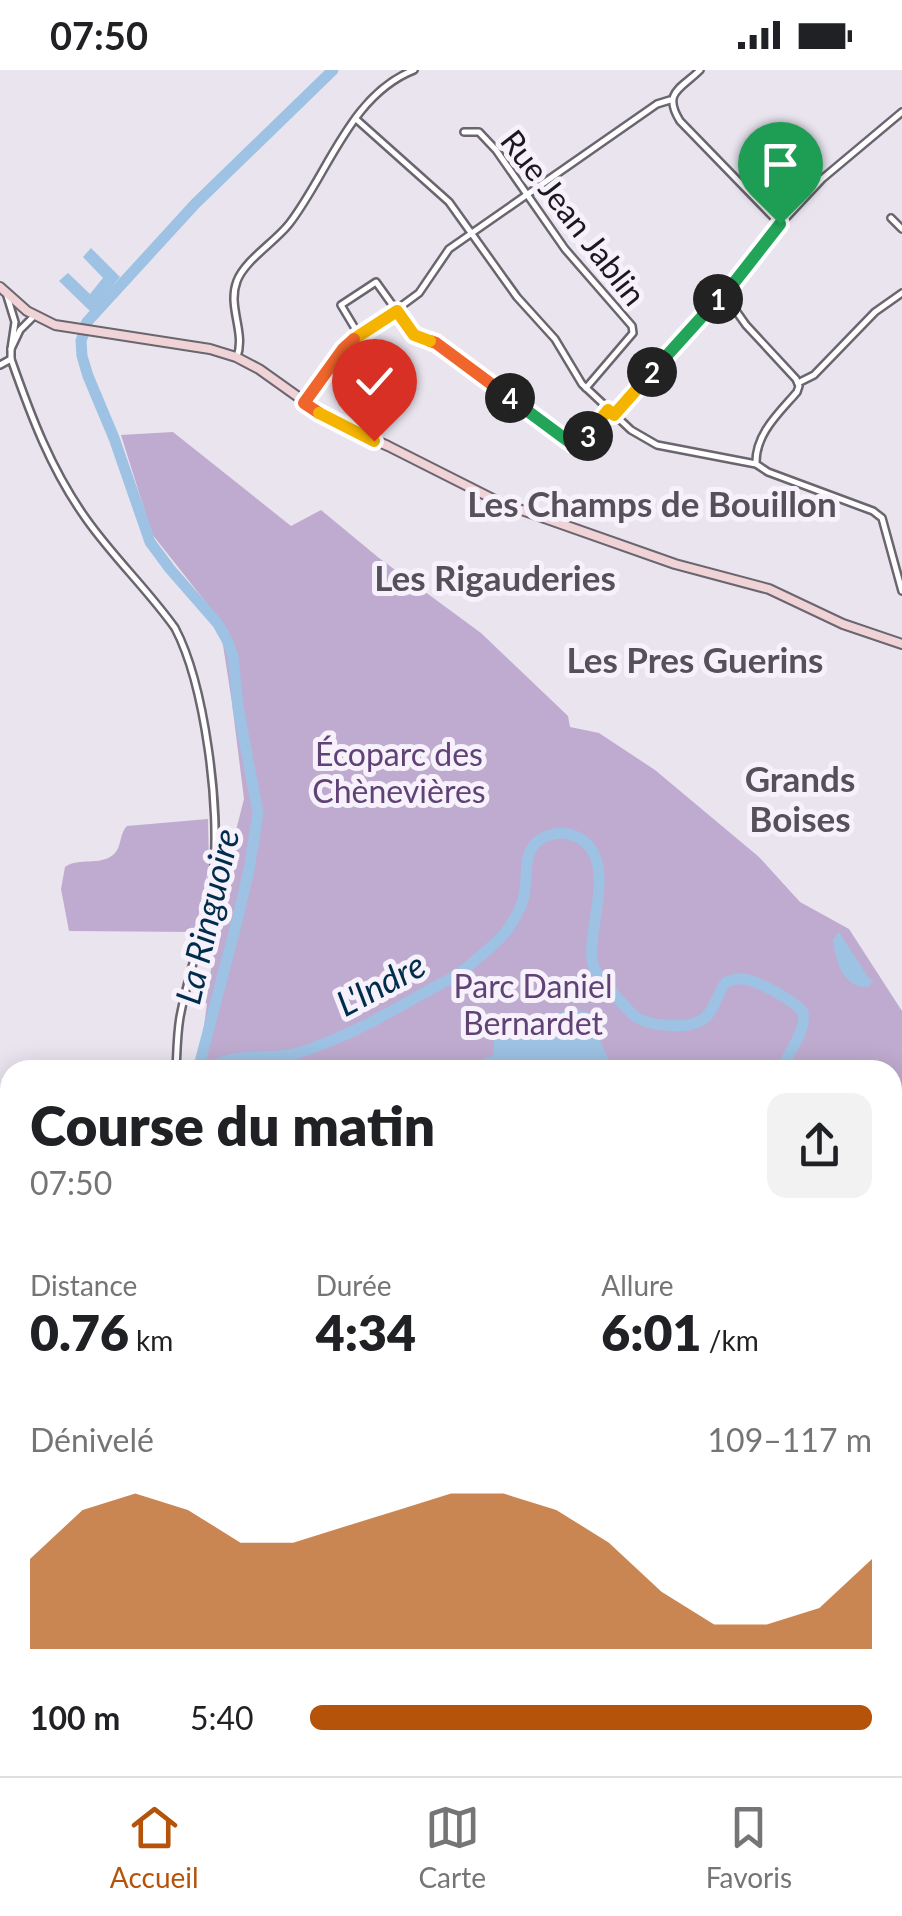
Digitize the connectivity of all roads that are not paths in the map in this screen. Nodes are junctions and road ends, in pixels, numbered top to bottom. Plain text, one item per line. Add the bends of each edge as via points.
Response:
1 (414, 70) edge
2 (700, 70) edge
3 (671, 100) junction
4 (902, 112) edge
5 (356, 119) junction
6 (464, 132) dead end
7 (527, 194) junction
8 (891, 218) dead end
9 (780, 224) junction
10 (902, 229) edge
11 (472, 233) junction
12 (3, 290) edge
13 (726, 293) junction
14 (902, 293) edge
15 (397, 311) junction
16 (30, 314) junction
17 (15, 322) junction
18 (359, 335) junction
19 (11, 349) junction
20 (236, 357) junction
21 (11, 359) junction
22 (0, 365) edge
23 (798, 383) junction
24 (586, 388) junction
25 (304, 403) junction
26 (608, 410) junction
27 (614, 415) junction
28 (756, 464) junction
29 (902, 591) edge
30 (902, 644) edge
31 (177, 1060) edge

1 - 5 street via 398,76
2 - 3 street
3 - 7 street
3 - 9 street via 680,121
4 - 9 street
5 - 11 street via 449,202
5 - 20 street via 289,225 237,280
6 - 7 street, Rue Jean Jablin via 479,132
7 - 11 street
7 - 24 street, Rue Jean Jablin via 564,249 632,326
8 - 10 street
9 - 13 street
11 - 15 street via 448,249 419,293
11 - 24 street
12 - 16 main road
12 - 17 street
13 - 23 street
13 - 27 street
14 - 23 street
15 - 18 street
15 - 18 street via 376,282 341,305
15 - 26 street via 414,335 436,343 572,444 579,446
16 - 17 street
16 - 19 street
16 - 20 main road via 74,330
17 - 19 street
18 - 25 street
19 - 21 street
20 - 25 main road
21 - 22 street
21 - 31 street via 60,480 175,628 194,675 215,851
23 - 28 street via 758,444
24 - 26 street
25 - 30 main road via 499,502 675,564 770,588
26 - 27 street
27 - 28 street via 657,445
28 - 29 street via 882,518

